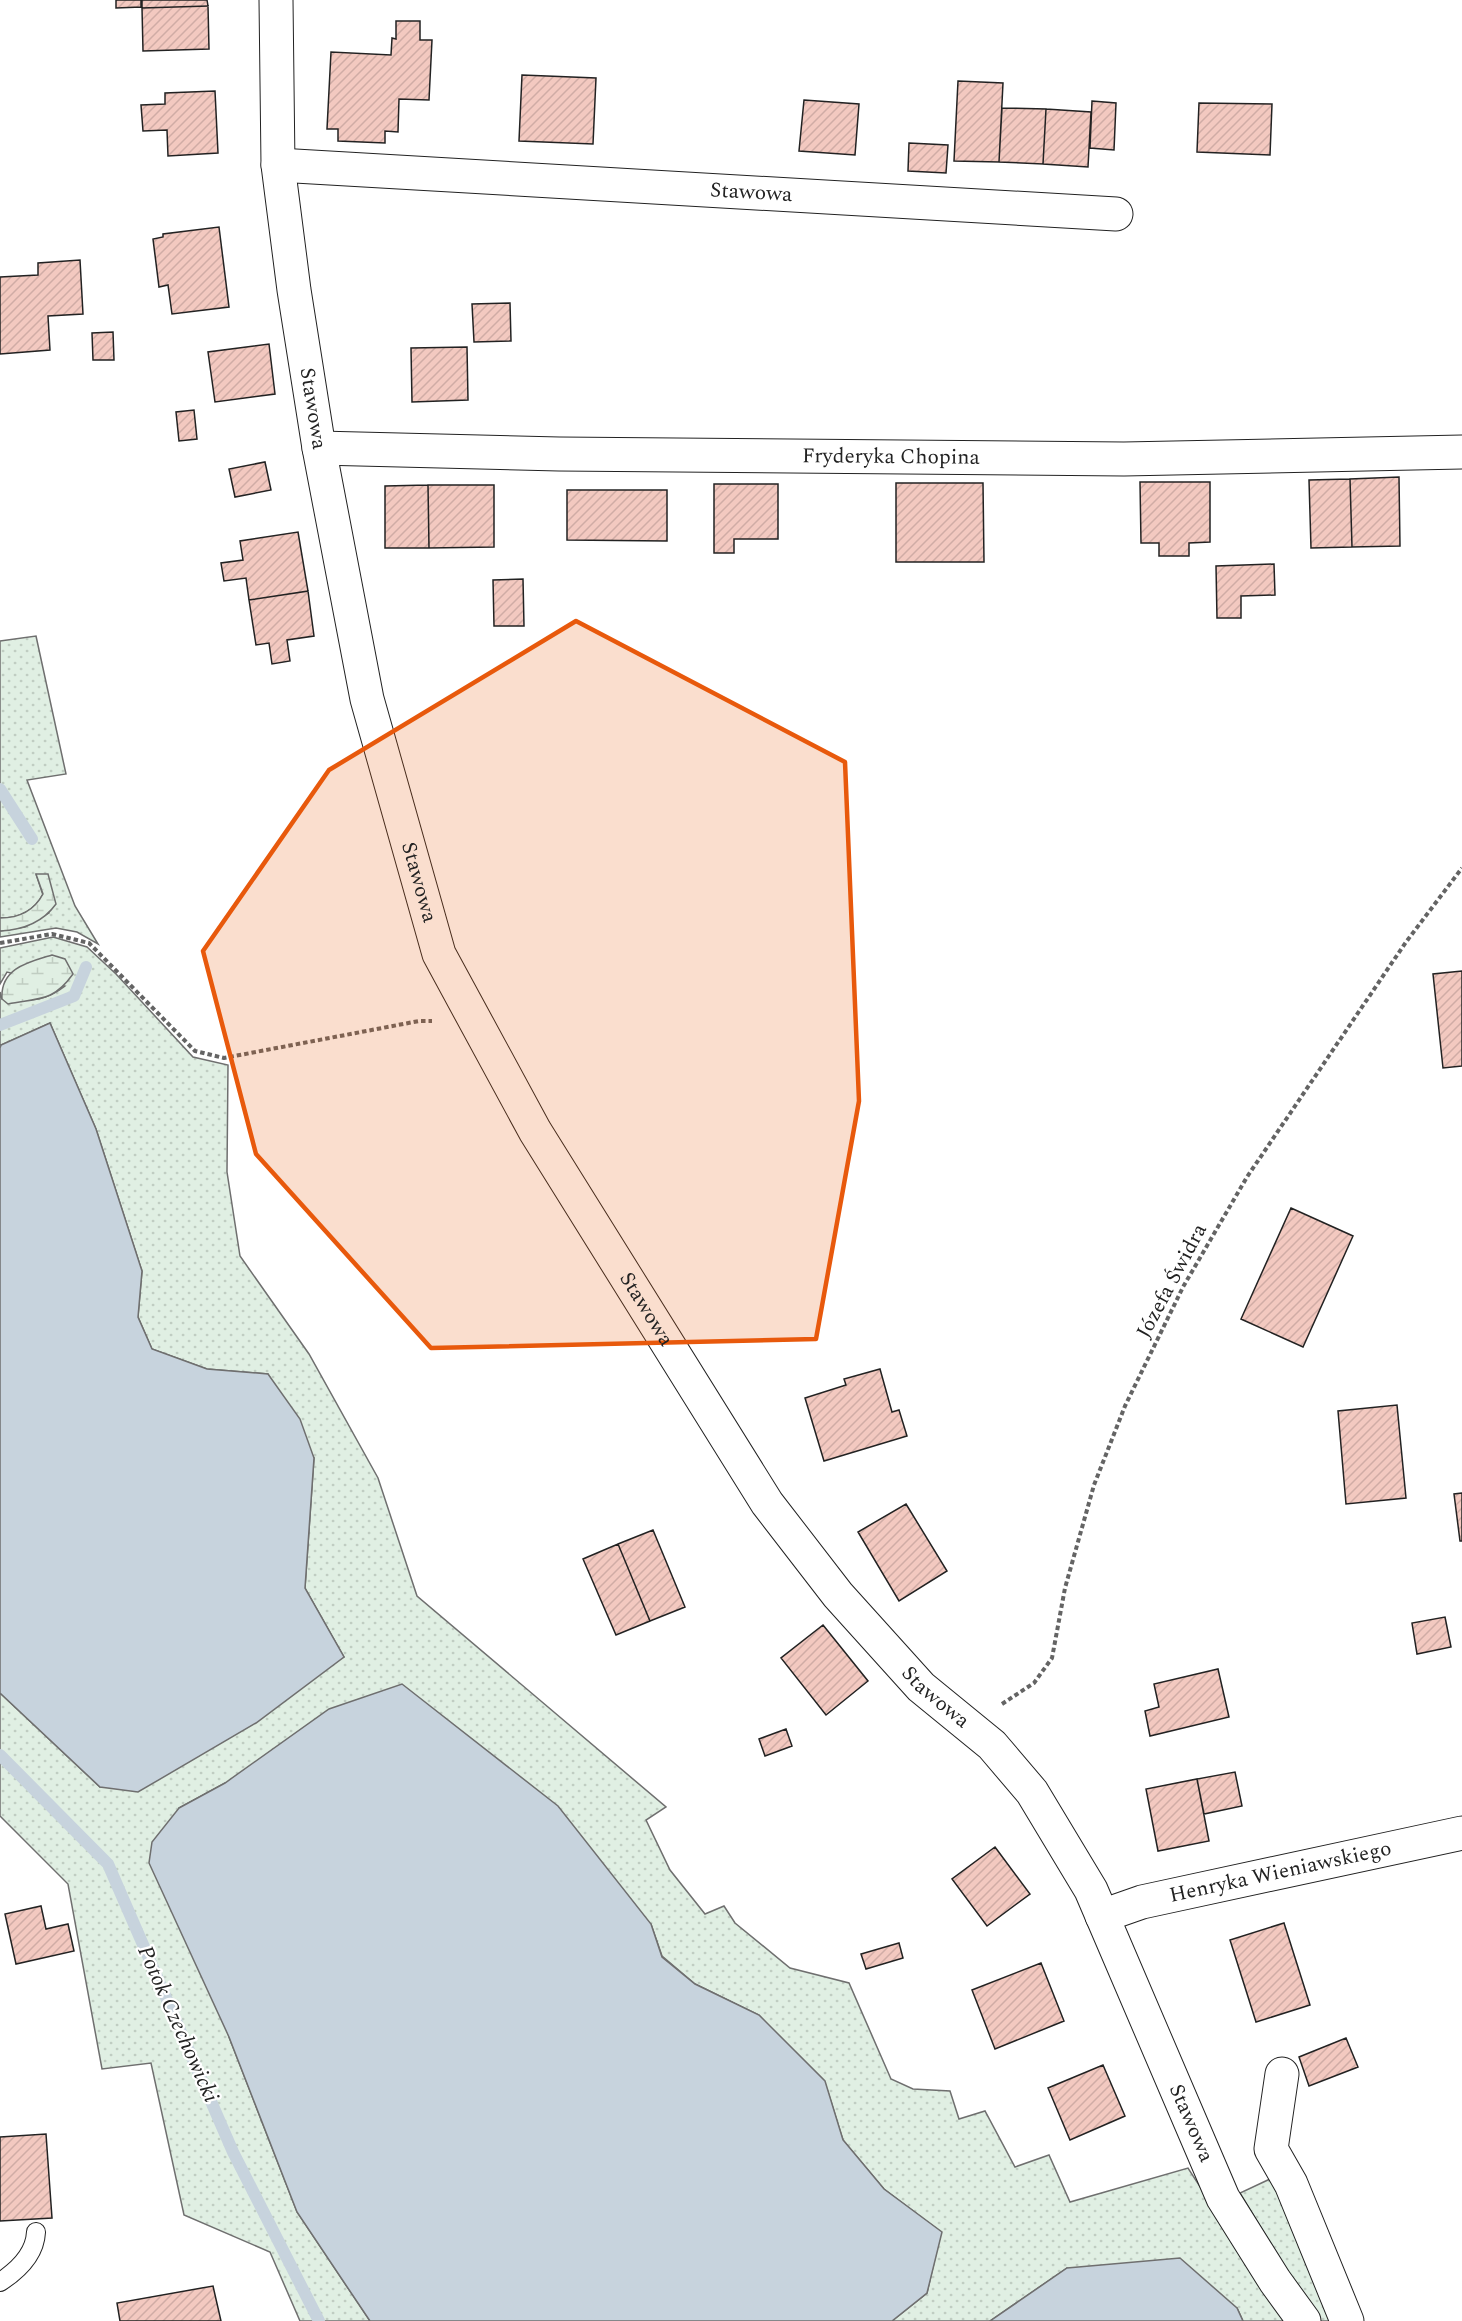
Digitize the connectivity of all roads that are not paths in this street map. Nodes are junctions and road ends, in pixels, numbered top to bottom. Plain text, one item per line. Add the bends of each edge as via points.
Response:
1 (276, 0) edge
2 (278, 165) junction
3 (1116, 214) dead end
4 (319, 448) junction
5 (1462, 452) edge
6 (1462, 1833) edge
7 (1102, 1916) junction
8 (1282, 2074) dead end
9 (36, 2232) dead end
10 (0, 2282) edge
11 (1304, 2321) edge
12 (1347, 2321) edge

1 - 2 street, Stawowa
2 - 3 street, Stawowa
2 - 4 street, Stawowa
4 - 5 street, Fryderyka Chopina via 1124,459
4 - 7 street, Stawowa via 370,710 439,954 535,1131 767,1503 838,1595 921,1687 992,1745 1032,1792 1091,1890
6 - 7 street, Henryka Wieniawskiego via 1142,1902
7 - 11 street, Stawowa via 1223,2198
8 - 12 street via 1271,2149 1291,2184
9 - 10 lane via 36,2243 17,2271

